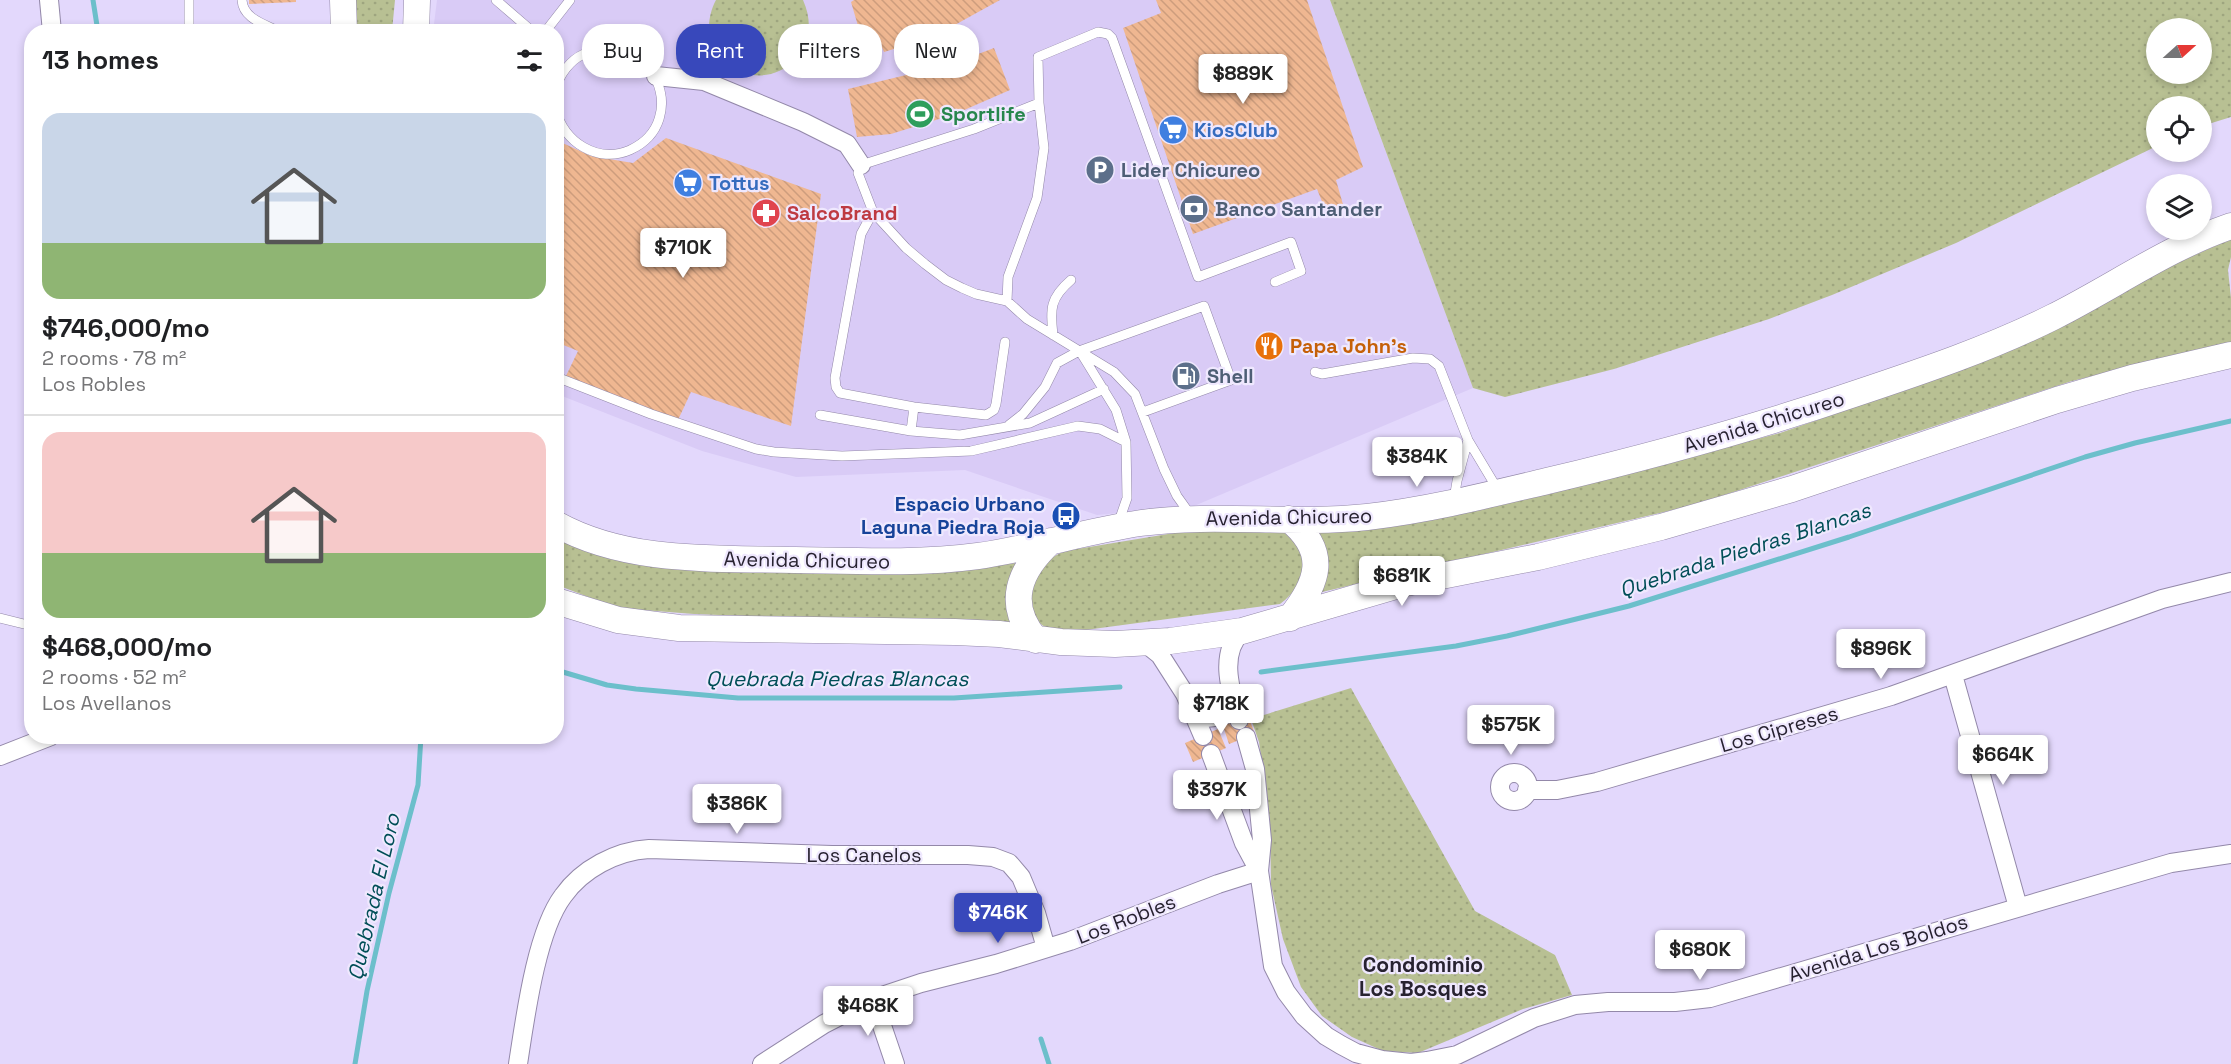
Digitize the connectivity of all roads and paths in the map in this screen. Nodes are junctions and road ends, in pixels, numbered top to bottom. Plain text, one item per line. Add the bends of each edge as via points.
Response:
1 (50, 0) edge
2 (189, 0) edge
3 (242, 0) edge
4 (343, 0) edge
5 (417, 0) edge
6 (496, 0) edge
7 (570, 0) edge
8 (52, 24) edge
9 (189, 24) edge
10 (265, 24) edge
11 (344, 24) edge
12 (416, 24) edge
13 (524, 24) edge
14 (550, 24) edge
15 (582, 55) edge
16 (564, 72) edge
17 (664, 77) edge
18 (657, 78) edge
19 (1039, 103) junction
20 (564, 130) edge
21 (564, 134) edge
22 (567, 135) junction
23 (861, 165) junction
24 (873, 212) junction
25 (2231, 226) edge
26 (1071, 280) dead end
27 (1275, 282) dead end
28 (1007, 301) junction
29 (1053, 335) junction
30 (1005, 342) dead end
31 (1079, 351) junction
32 (2231, 355) edge
33 (1315, 372) dead end
34 (564, 380) edge
35 (1104, 389) junction
36 (914, 407) junction
37 (1143, 412) junction
38 (820, 415) dead end
39 (1009, 425) junction
40 (911, 431) junction
41 (1468, 440) junction
42 (1126, 442) junction
43 (1500, 492) junction
44 (1454, 502) junction
45 (1194, 519) junction
46 (1289, 519) junction
47 (564, 527) edge
48 (1117, 527) junction
49 (1051, 541) junction
50 (2231, 582) edge
51 (564, 603) edge
52 (0, 618) edge
53 (1290, 618) junction
54 (24, 624) edge
55 (1242, 631) junction
56 (1036, 640) junction
57 (1145, 643) junction
58 (1953, 675) junction
59 (1195, 716) junction
60 (1203, 736) dead end
61 (1246, 737) dead end
62 (31, 744) edge
63 (1211, 754) dead end
64 (0, 756) edge
65 (1527, 790) dead end
66 (2231, 854) edge
67 (1259, 871) junction
68 (2018, 907) junction
69 (1046, 948) junction
70 (873, 999) junction
71 (1411, 1063) edge
72 (518, 1064) edge
73 (762, 1064) edge
74 (895, 1064) edge

1 - 8 street
2 - 9 lane
3 - 10 lane via 242,8 249,16
4 - 11 main road
5 - 12 main road
6 - 13 lane
7 - 14 lane
15 - 16 lane
17 - 23 street via 704,81 803,122 847,144
18 - 22 lane via 661,111 644,141 630,150 596,153
19 - 23 lane via 974,129
19 - 27 lane via 1038,57 1098,32 1108,34 1198,277 1291,242 1301,271
19 - 28 lane via 1044,148 1037,198 1008,277
20 - 22 lane
21 - 22 lane
23 - 24 lane via 858,173
24 - 28 lane via 906,248 946,280 976,294
24 - 36 lane via 861,234 836,387 840,393
25 - 43 main road, Avenida Chicureo via 2164,254 2049,319 1915,373 1691,445
26 - 29 lane via 1051,306
28 - 29 lane
29 - 31 lane
30 - 36 lane via 996,404 991,412 986,415
31 - 35 lane
31 - 37 lane via 1114,372 1135,394
31 - 37 lane via 1204,306 1232,380
31 - 39 lane via 1057,363 1045,387
32 - 53 main road via 2057,400 1803,485 1661,527 1406,583
33 - 41 lane via 1430,359 1439,366
34 - 42 lane via 651,414 774,452 842,456 971,451 1078,426 1100,429
35 - 39 lane via 1030,423
35 - 42 lane via 1116,410
36 - 40 lane
37 - 45 lane via 1164,469
38 - 40 lane
39 - 40 lane via 960,435
41 - 43 lane
41 - 44 lane
42 - 48 lane via 1127,498
43 - 44 main road, Avenida Chicureo
44 - 46 main road, Avenida Chicureo via 1364,518
45 - 46 main road, Avenida Chicureo
45 - 48 main road, Avenida Chicureo
46 - 53 main road via 1310,541 1316,567 1309,591
47 - 49 main road, Avenida Chicureo via 605,545 705,558 924,561 999,553
48 - 49 main road, Avenida Chicureo
49 - 56 main road via 1031,562 1019,588 1021,616
50 - 58 street, Los Cipreses via 2162,599
51 - 56 main road via 618,620 679,628 955,632
52 - 54 lane
53 - 55 main road
55 - 57 main road
55 - 59 street via 1235,638 1228,659 1237,713
56 - 57 main road
57 - 59 street via 1160,655
58 - 65 street, Los Cipreses via 1597,782 1557,790
58 - 68 street
59 - 60 street
61 - 67 street, Avenida Los Boldos via 1255,769 1262,840
62 - 64 street
63 - 67 street, Avenida Los Boldos via 1244,843
66 - 68 street, Avenida Los Boldos via 2171,863
67 - 69 street, Los Robles
67 - 71 street, Avenida Los Boldos via 1273,966 1295,1005 1341,1045 1373,1058
68 - 71 street, Avenida Los Boldos via 1710,998 1568,1007 1457,1055
69 - 70 street, Los Robles
69 - 72 street, Los Canelos via 1025,885 1009,863 993,857 634,850 595,866 569,888 556,906 536,969
70 - 73 street, Los Robles via 824,1024
70 - 74 street

